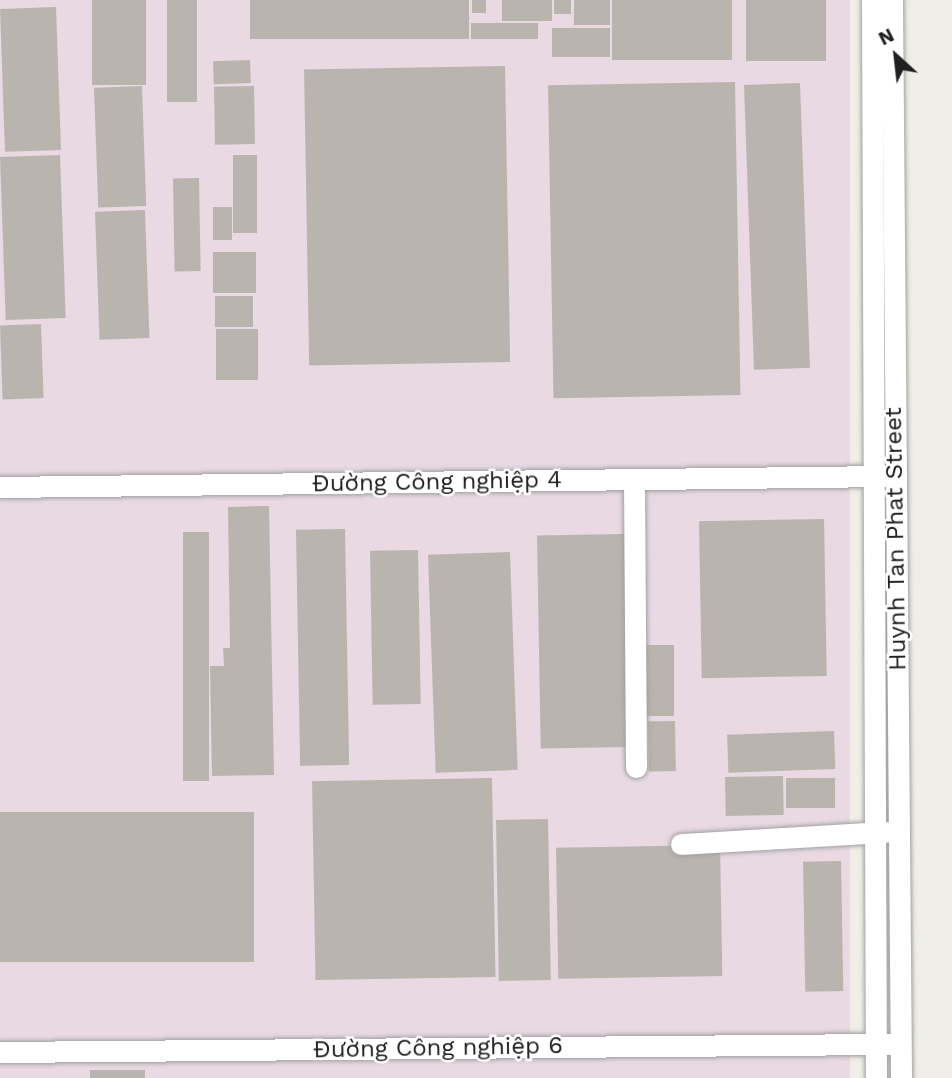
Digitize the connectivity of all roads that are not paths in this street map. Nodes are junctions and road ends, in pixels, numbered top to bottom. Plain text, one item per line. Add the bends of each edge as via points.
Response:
1 (872, 0) edge
2 (892, 0) edge
3 (884, 283) junction
4 (874, 476) junction
5 (896, 476) junction
6 (634, 479) junction
7 (0, 487) edge
8 (636, 767) dead end
9 (875, 832) junction
10 (899, 832) junction
11 (681, 844) dead end
12 (876, 1043) junction
13 (901, 1044) junction
14 (0, 1052) edge
15 (876, 1078) edge
16 (901, 1078) edge

1 - 3 street, Huynh Tan Phat Street
2 - 3 street, Huynh Tan Phat Street
3 - 4 street, Huynh Tan Phat Street
3 - 5 street, Huynh Tan Phat Street
4 - 5 street, Đường Công nghiệp 4
4 - 6 street, Đường Công nghiệp 4
4 - 9 street, Huynh Tan Phat Street
5 - 10 street, Huynh Tan Phat Street
6 - 7 street, Đường Công nghiệp 4
6 - 8 street
9 - 10 street
9 - 11 street
9 - 12 street, Huynh Tan Phat Street
10 - 13 street, Huynh Tan Phat Street
12 - 13 street, Đường Công nghiệp 6
12 - 14 street, Đường Công nghiệp 6
12 - 15 street, Huynh Tan Phat Street
13 - 16 street, Huynh Tan Phat Street

